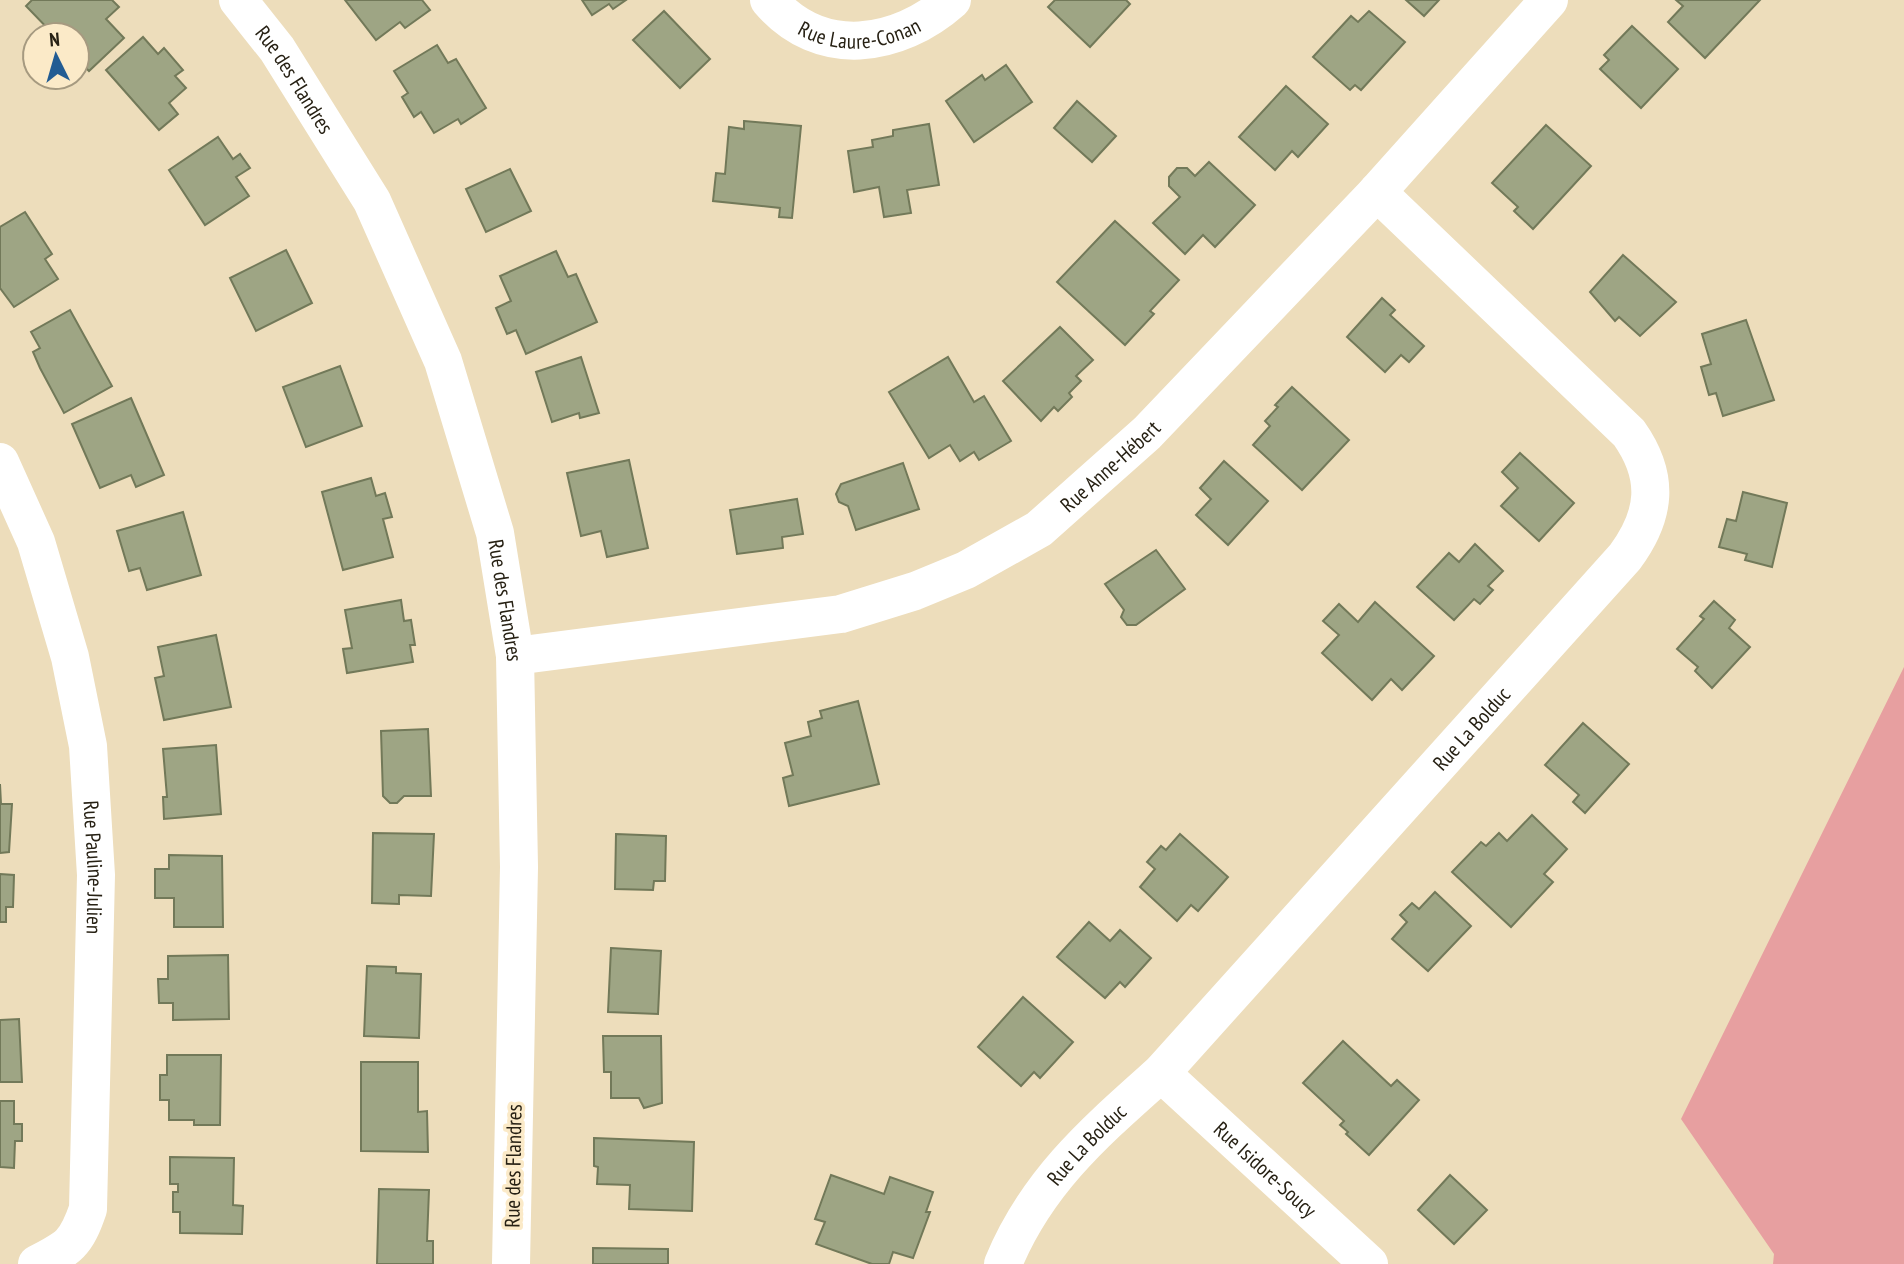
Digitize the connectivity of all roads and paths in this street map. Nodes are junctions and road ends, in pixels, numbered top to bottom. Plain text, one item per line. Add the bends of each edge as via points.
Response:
1 (237, 0) edge
2 (769, 0) edge
3 (952, 0) edge
4 (1549, 0) edge
5 (1377, 192) junction
6 (0, 462) edge
7 (515, 656) junction
8 (1161, 1073) junction
9 (37, 1264) edge
10 (511, 1264) edge
11 (1003, 1264) edge
12 (1369, 1264) edge

1 - 7 street, Rue des Flandres via 277,49 372,201 443,361 495,533
2 - 3 street, Rue Laure-Conan via 803,27 831,39 860,42 892,37 918,26
4 - 5 street, Rue Anne-Hébert
5 - 7 street, Rue Anne-Hébert via 1147,433 1039,529 1004,551 915,592 841,614
5 - 8 street, Rue La Bolduc via 1629,433 1642,451 1652,498 1638,540 1625,557
6 - 9 street, Rue Pauline-Julien via 36,542 71,657 88,746 96,875 88,1209 79,1236 60,1253
7 - 10 street, Rue des Flandres via 519,867
8 - 11 street, Rue La Bolduc via 1062,1167 1027,1211
8 - 12 street, Rue Isidore-Soucy

